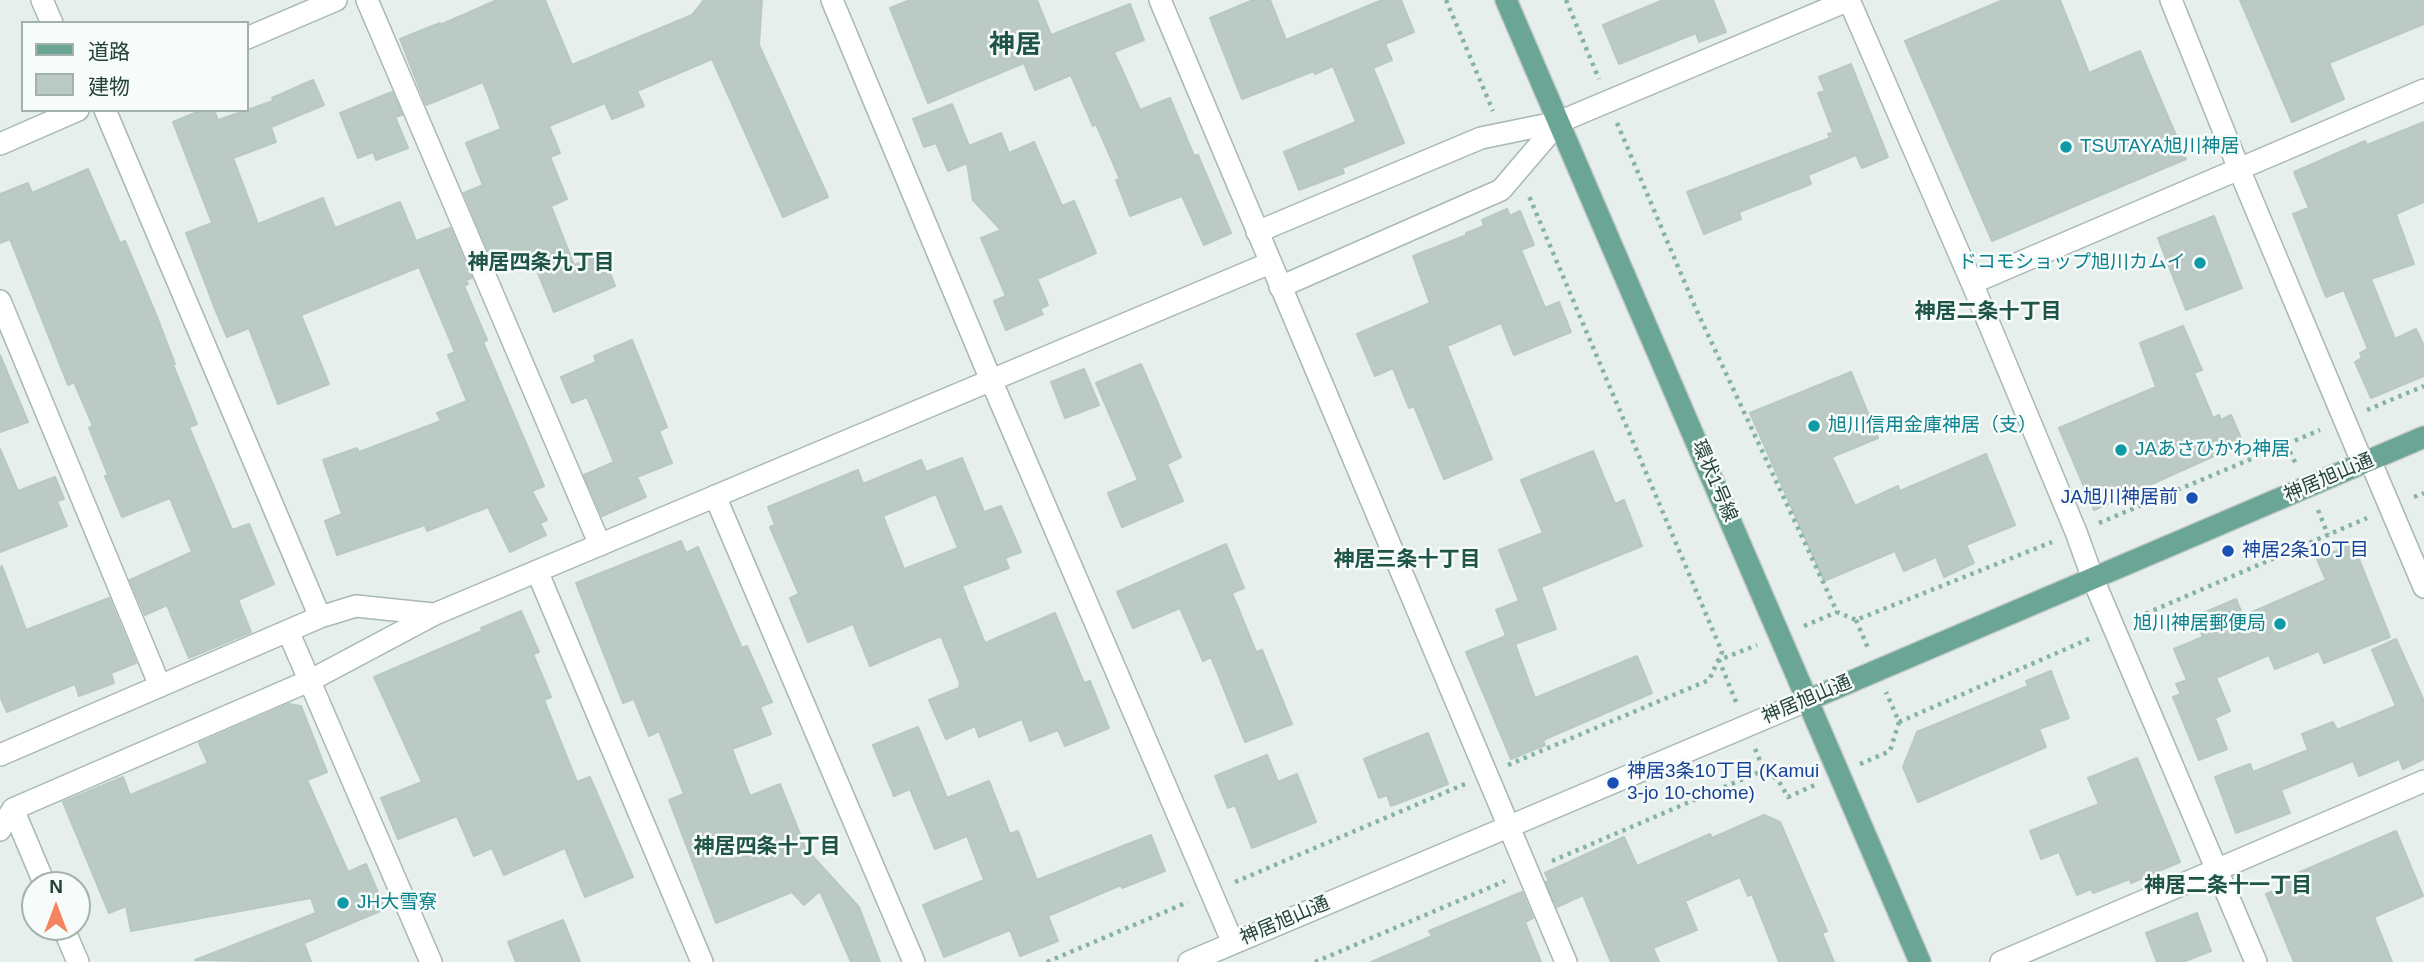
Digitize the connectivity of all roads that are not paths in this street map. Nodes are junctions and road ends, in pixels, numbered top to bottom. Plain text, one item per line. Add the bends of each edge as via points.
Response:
1 (42, 0) edge
2 (337, 0) edge
3 (366, 0) edge
4 (832, 0) edge
5 (1160, 0) edge
6 (1506, 0) edge
7 (1849, 0) edge
8 (2171, 0) edge
9 (51, 21) edge
10 (248, 38) edge
11 (2424, 90) edge
12 (73, 112) edge
13 (106, 112) edge
14 (1559, 122) junction
15 (0, 144) edge
16 (2239, 169) junction
17 (1257, 232) junction
18 (1270, 263) junction
19 (1972, 283) junction
20 (1280, 288) junction
21 (0, 301) edge
22 (990, 380) junction
23 (2424, 438) edge
24 (2367, 462) junction
25 (715, 496) junction
26 (600, 545) junction
27 (537, 571) junction
28 (2093, 579) junction
29 (2424, 587) edge
30 (435, 614) junction
31 (320, 617) junction
32 (289, 631) junction
33 (311, 680) junction
34 (160, 686) junction
35 (1808, 700) junction
36 (0, 755) edge
37 (2424, 781) edge
38 (13, 809) junction
39 (1509, 826) junction
40 (0, 829) edge
41 (2216, 869) junction
42 (39, 871) edge
43 (69, 941) edge
44 (1233, 943) junction
45 (78, 962) edge
46 (431, 962) edge
47 (702, 962) edge
48 (914, 962) edge
49 (1189, 962) edge
50 (1566, 962) edge
51 (1920, 962) edge
52 (2001, 962) edge
53 (2256, 962) edge

1 - 9 street
2 - 10 street
3 - 26 street
4 - 22 street
5 - 17 street
6 - 14 main road, 環状1号線
7 - 14 street
7 - 19 street
8 - 16 street
11 - 16 street
12 - 15 street
13 - 31 street
14 - 17 street via 1481,138
14 - 20 street via 1501,190
14 - 35 main road, 環状1号線
16 - 19 street
16 - 24 street via 2344,420
17 - 18 street
18 - 20 street
18 - 22 street
19 - 28 street
20 - 39 street
21 - 34 street
22 - 25 street
22 - 44 street
23 - 24 main road, 神居旭山通
24 - 28 main road, 神居旭山通
24 - 29 street
25 - 26 street
25 - 48 street
26 - 27 street
27 - 30 street
27 - 47 street
28 - 35 main road, 神居旭山通
28 - 41 street
30 - 31 street via 356,606
30 - 33 street
31 - 32 street
32 - 33 street
32 - 34 street
33 - 38 street
33 - 46 street
34 - 36 street
35 - 39 street, 神居旭山通
35 - 51 main road, 環状1号線
37 - 41 street
38 - 40 street
38 - 42 street
39 - 44 street, 神居旭山通
39 - 50 street
41 - 52 street
41 - 53 street
43 - 45 street
44 - 49 street, 神居旭山通

